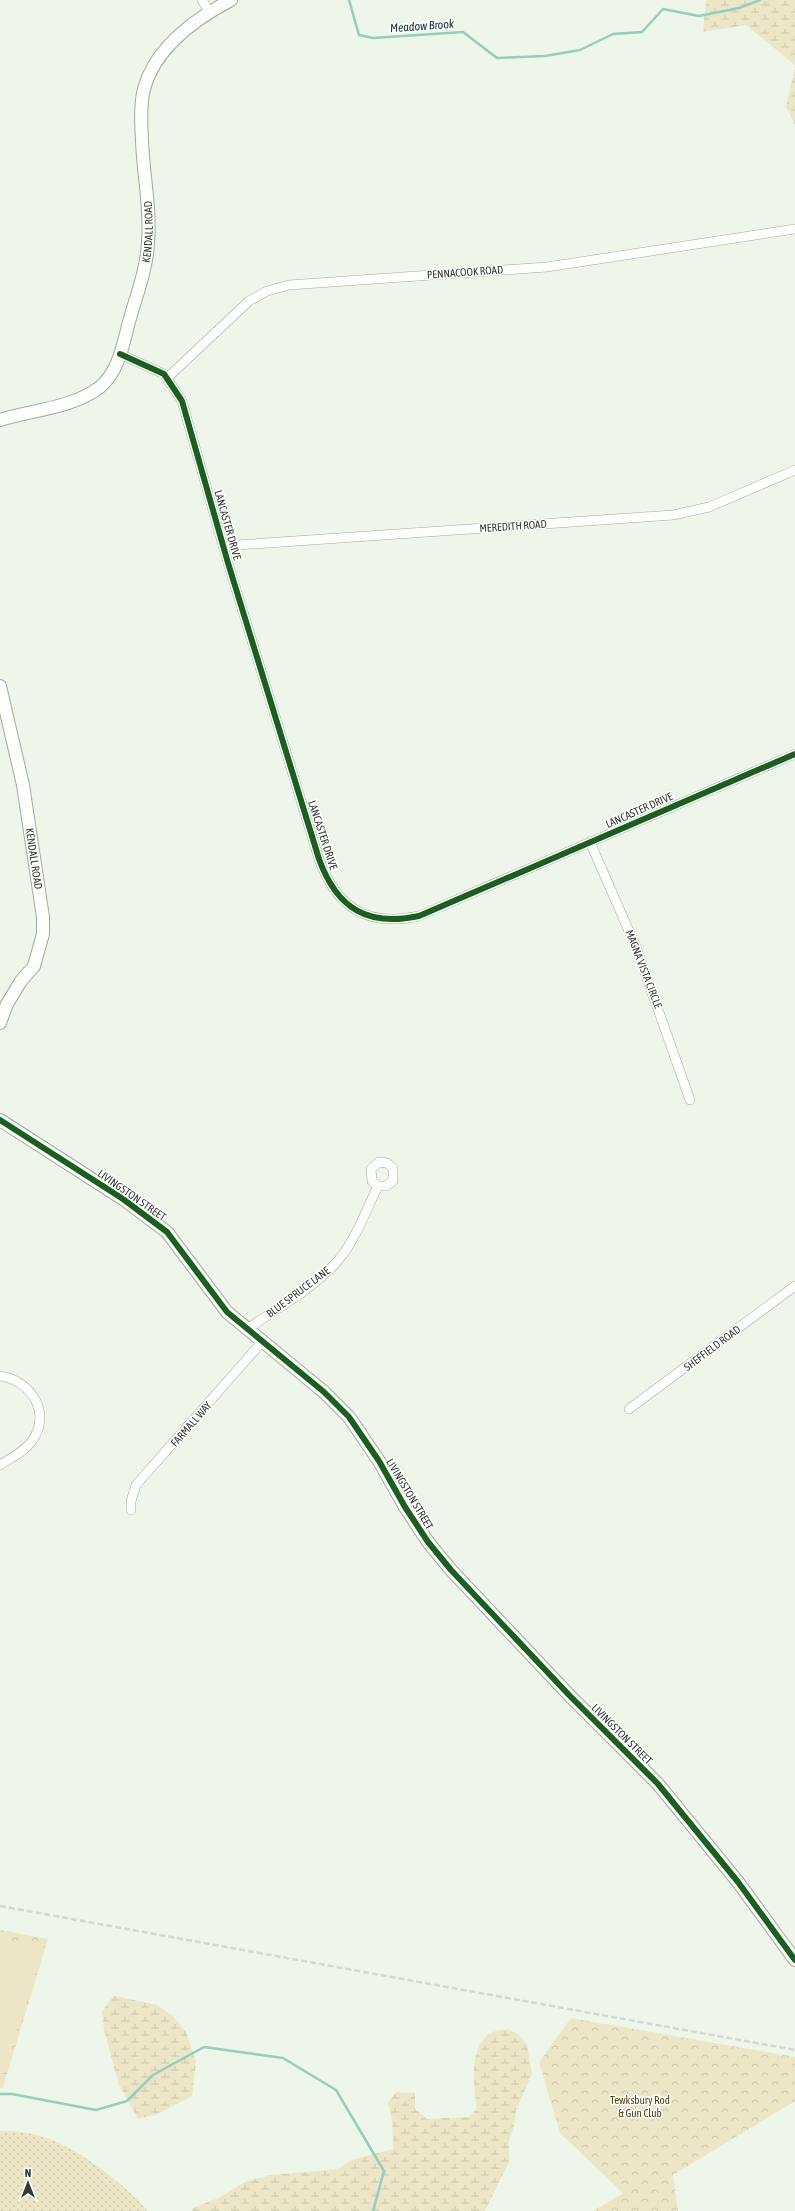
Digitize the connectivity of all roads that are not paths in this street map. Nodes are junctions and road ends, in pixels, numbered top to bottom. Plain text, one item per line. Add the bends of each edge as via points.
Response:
1 (202, 0) edge
2 (231, 0) edge
3 (210, 13) junction
4 (795, 229) edge
5 (120, 354) junction
6 (167, 378) junction
7 (0, 420) edge
8 (795, 470) edge
9 (224, 546) junction
10 (0, 686) edge
11 (795, 754) edge
12 (590, 842) junction
13 (0, 1023) edge
14 (690, 1100) dead end
15 (0, 1120) edge
16 (378, 1186) dead end
17 (795, 1286) edge
18 (247, 1329) junction
19 (262, 1342) junction
20 (0, 1376) edge
21 (629, 1409) dead end
22 (0, 1465) edge
23 (131, 1510) dead end
24 (795, 1960) edge

1 - 3 street
2 - 3 street, KENDALL ROAD
3 - 5 street, KENDALL ROAD via 171,43 153,66 144,88 142,140 148,201 148,243 143,273
4 - 6 street, PENNACOOK ROAD via 547,267 289,284 267,291 249,301
5 - 6 street, LANCASTER DRIVE via 149,366
5 - 7 street, KENDALL ROAD via 110,376 90,394
6 - 9 street, LANCASTER DRIVE via 182,401
8 - 9 street, MEREDITH ROAD via 709,507 673,515
9 - 12 street, LANCASTER DRIVE via 319,860 325,875 345,902 372,919 419,916
10 - 13 street, KENDALL ROAD via 23,785 43,917 41,941 34,966 7,1004
11 - 12 street, LANCASTER DRIVE
12 - 14 street, MAGNA VISTA CIRCLE via 636,947
15 - 18 street, LIVINGSTON STREET via 123,1199 167,1232 227,1312
16 - 18 street, BLUE SPRUCE LANE via 353,1236 334,1265
17 - 21 street, SHEFFIELD ROAD
18 - 19 street, LIVINGSTON STREET
19 - 23 street, FARMALL WAY via 136,1486 131,1500
19 - 24 street, LIVINGSTON STREET via 324,1392 350,1417 428,1542 451,1570 569,1695 658,1784 738,1882
20 - 22 street via 16,1380 29,1389 38,1403 40,1419 31,1442

